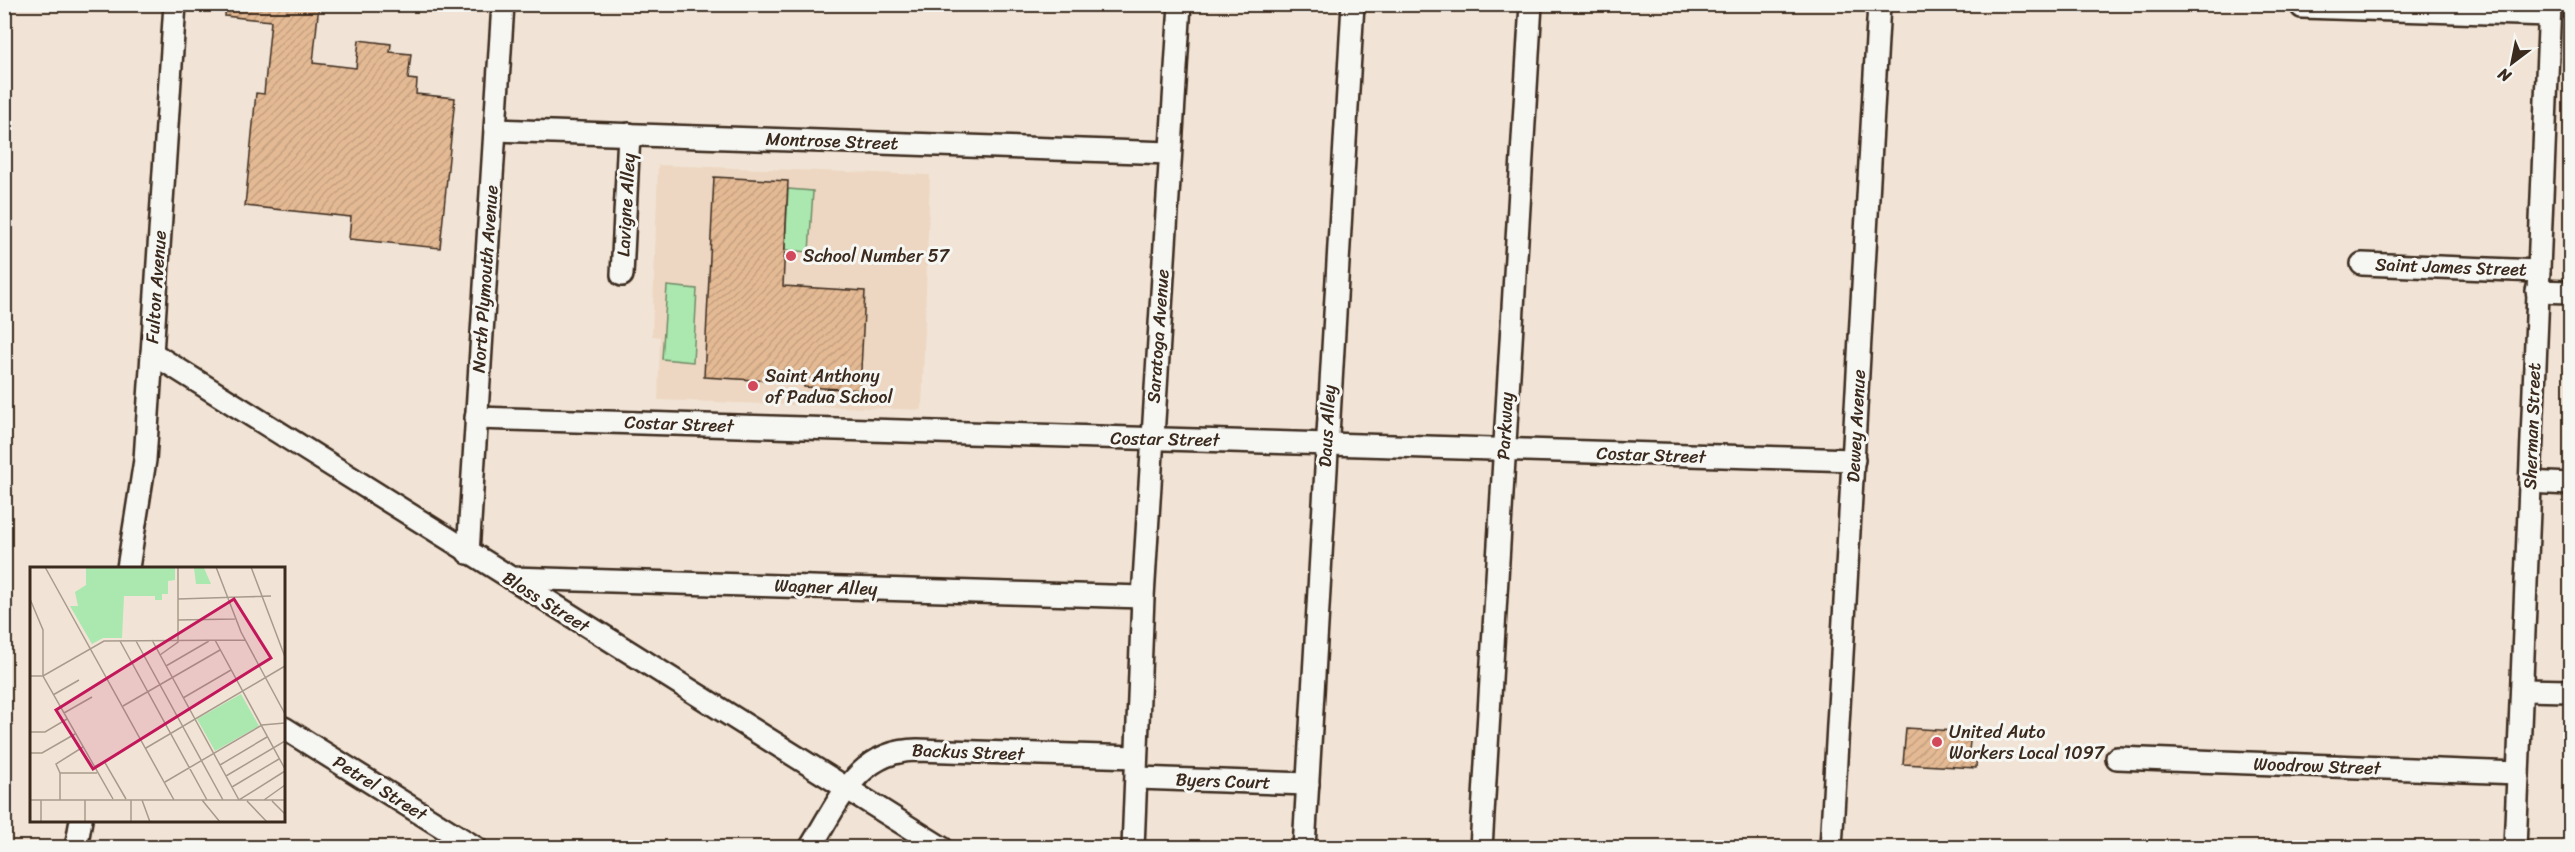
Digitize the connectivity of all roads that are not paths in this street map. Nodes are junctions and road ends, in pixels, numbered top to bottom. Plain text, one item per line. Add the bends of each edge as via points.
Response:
1 (176, 4) edge
2 (503, 4) edge
3 (1180, 4) edge
4 (1353, 4) edge
5 (1531, 4) edge
6 (1879, 4) edge
7 (2302, 7) dead end
8 (2404, 7) edge
9 (2549, 10) edge
10 (495, 130) junction
11 (629, 134) junction
12 (1170, 153) junction
13 (2362, 264) dead end
14 (622, 275) dead end
15 (2538, 281) junction
16 (2571, 292) edge
17 (152, 353) junction
18 (476, 418) junction
19 (1152, 440) junction
20 (1326, 443) junction
21 (1503, 449) junction
22 (1854, 460) junction
23 (2530, 482) junction
24 (2571, 484) edge
25 (468, 553) junction
26 (128, 567) edge
27 (509, 578) junction
28 (1143, 597) junction
29 (2522, 690) junction
30 (2571, 691) edge
31 (285, 729) edge
32 (2116, 758) dead end
33 (1137, 768) junction
34 (2518, 773) junction
35 (1308, 784) junction
36 (847, 789) junction
37 (81, 822) edge
38 (76, 848) edge
39 (476, 848) edge
40 (810, 848) edge
41 (942, 848) edge
42 (1132, 848) edge
43 (1304, 848) edge
44 (1481, 848) edge
45 (1831, 848) edge
46 (2515, 848) edge

1 - 17 street, Fulton Avenue
2 - 10 street, North Plymouth Avenue
3 - 12 street, Saratoga Avenue
4 - 20 street, Daus Alley
5 - 21 street, Parkway
6 - 22 street, Dewey Avenue
7 - 8 street
8 - 9 street
9 - 15 street, Sherman Street
10 - 11 street, Montrose Street
10 - 18 street, North Plymouth Avenue
11 - 12 street, Montrose Street
11 - 14 street, Lavigne Alley
12 - 19 street, Saratoga Avenue
13 - 15 street, Saint James Street
15 - 16 street, Saint James Street
15 - 23 street, Sherman Street
17 - 25 street, Bloss Street
17 - 26 street, Fulton Avenue via 145,460
18 - 19 street, Costar Street
18 - 25 street, North Plymouth Avenue
19 - 20 street, Costar Street
19 - 28 street, Saratoga Avenue
20 - 21 street, Costar Street
20 - 35 street, Daus Alley
21 - 22 street, Costar Street
21 - 44 street, Parkway
22 - 45 street, Dewey Avenue
23 - 24 street
23 - 29 street, Sherman Street
25 - 27 street, Bloss Street
27 - 28 street, Wagner Alley
27 - 36 street, Bloss Street
28 - 33 street, Saratoga Avenue
29 - 30 street
29 - 34 street, Sherman Street
31 - 39 street, Petrel Street
32 - 34 street, Woodrow Street
33 - 35 street, Byers Court
33 - 36 street, Backus Street via 904,750 871,762
33 - 42 street, Saratoga Avenue
34 - 46 street, Sherman Street
35 - 43 street, Daus Alley
36 - 40 street, Backus Street
36 - 41 street, Bloss Street
37 - 38 street

